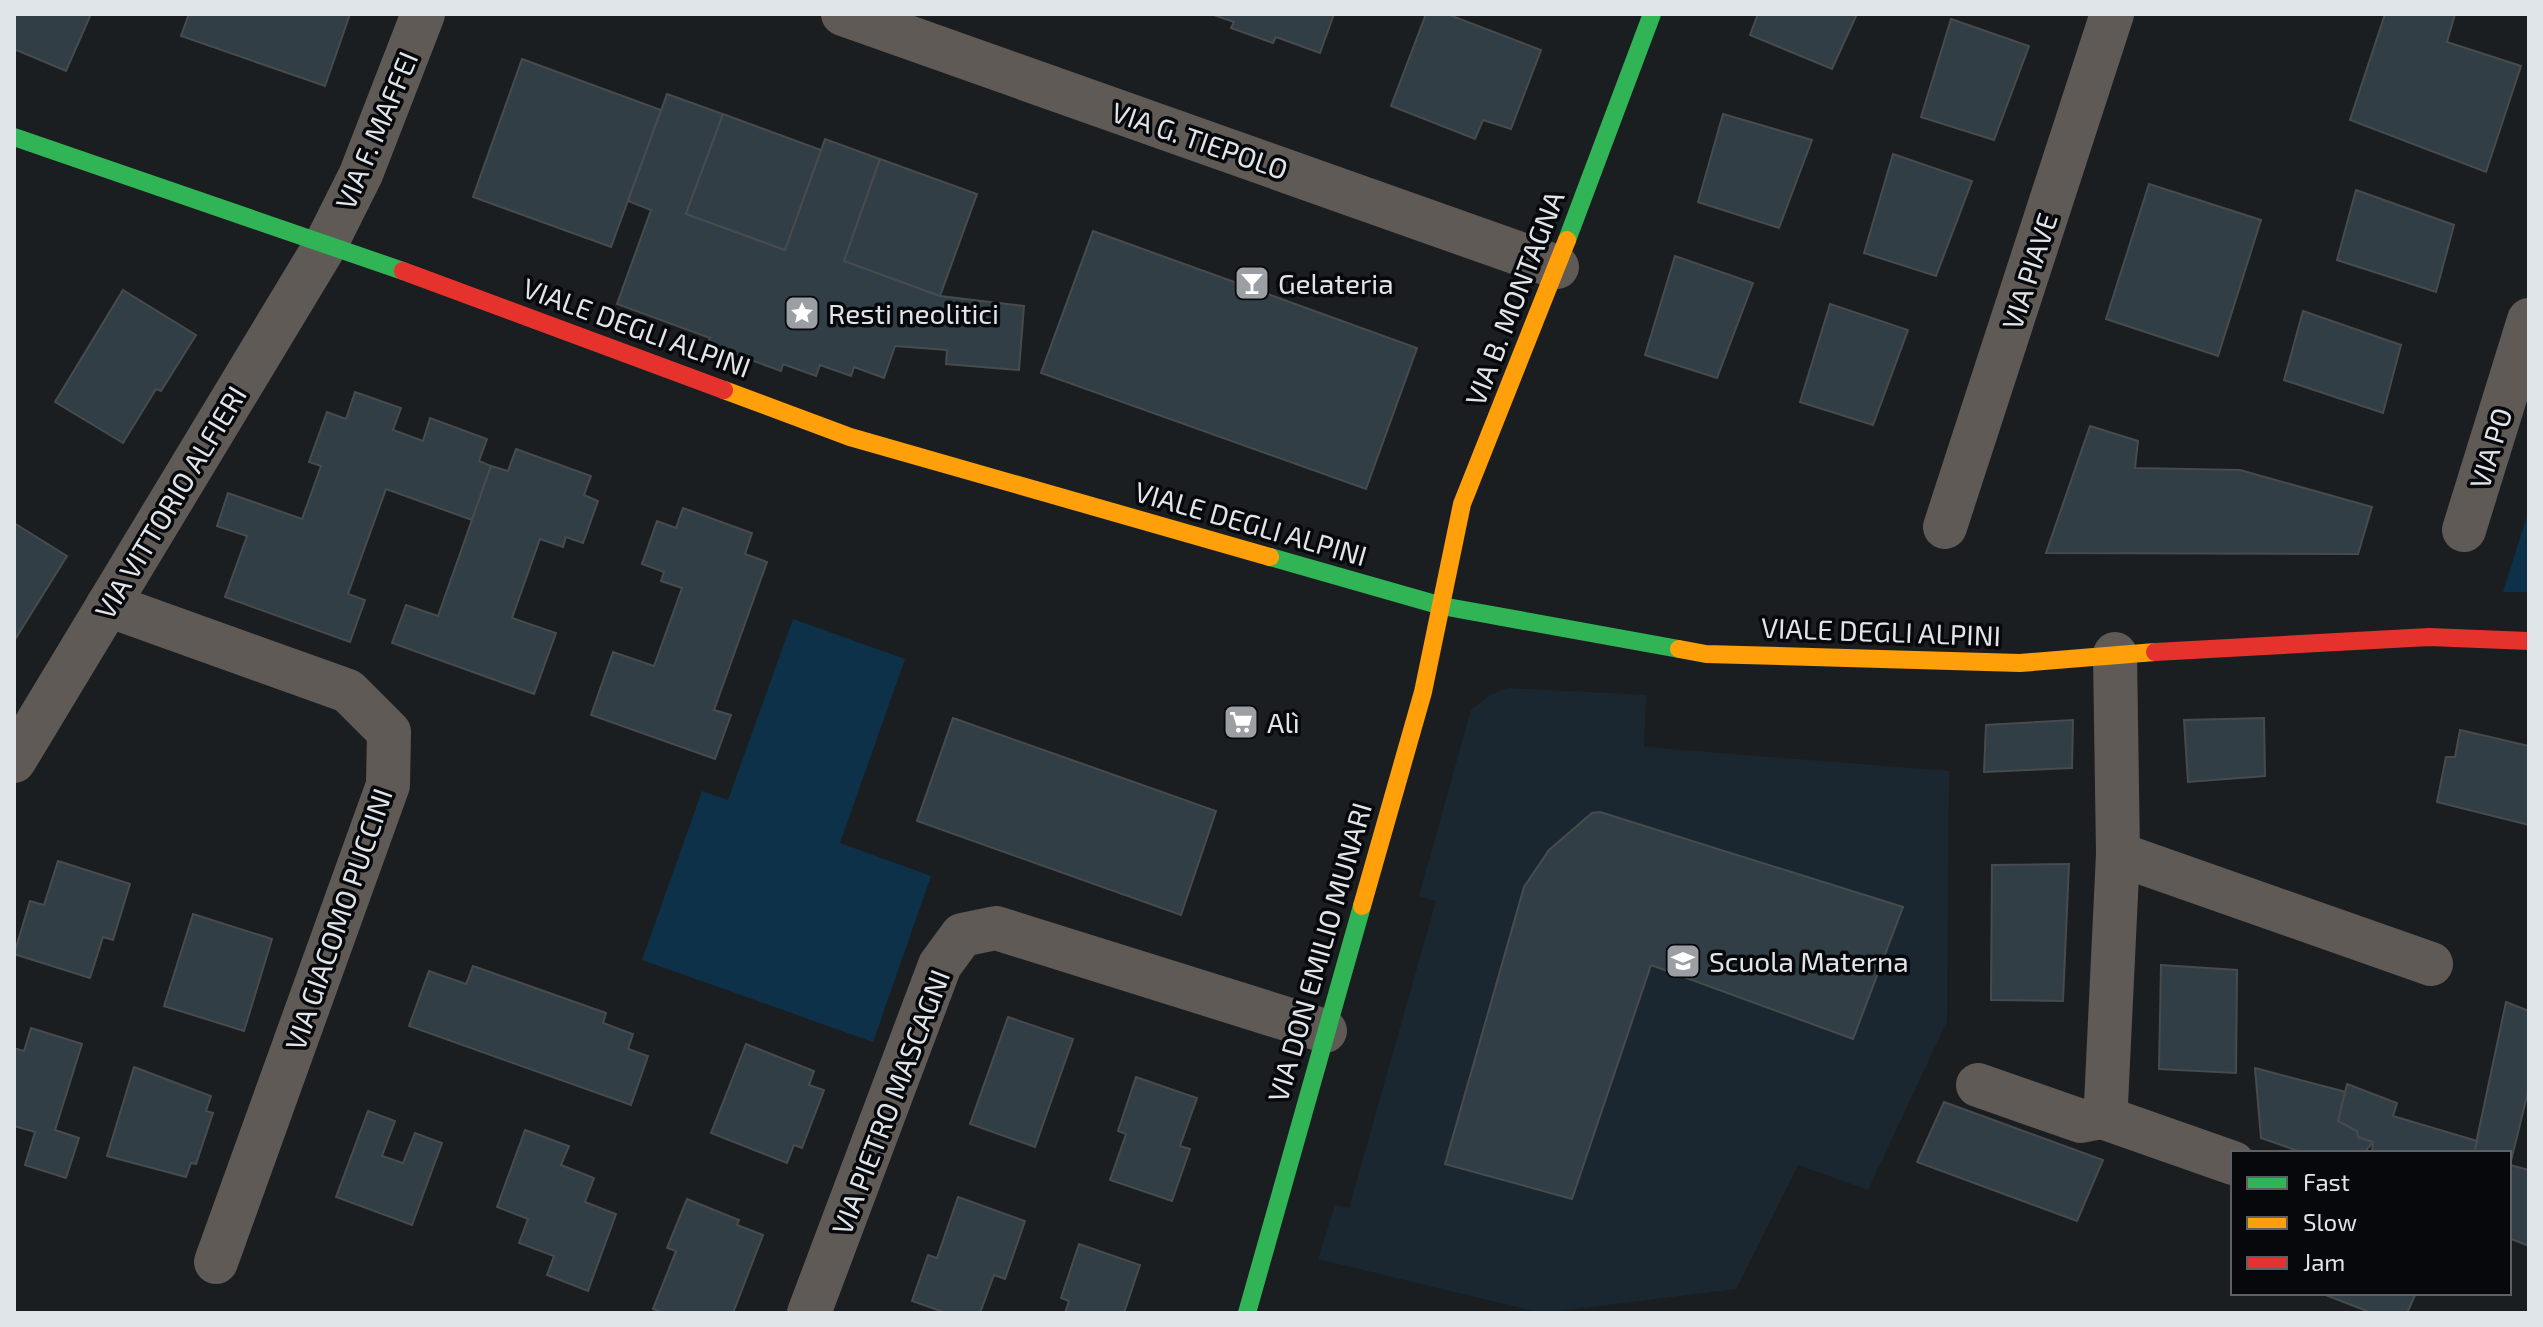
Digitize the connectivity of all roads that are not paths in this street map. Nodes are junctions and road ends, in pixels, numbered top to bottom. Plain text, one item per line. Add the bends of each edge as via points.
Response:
1 (423, 14) edge
2 (843, 14) edge
3 (1652, 14) edge
4 (2112, 14) edge
5 (14, 137) edge
6 (326, 244) junction
7 (1557, 267) junction
8 (2529, 320) edge
9 (1945, 527) dead end
10 (2464, 530) dead end
11 (108, 605) junction
12 (1442, 606) junction
13 (2529, 641) edge
14 (2115, 654) junction
15 (14, 761) edge
16 (2118, 854) junction
17 (2431, 964) dead end
18 (1325, 1031) junction
19 (1978, 1085) dead end
20 (2102, 1117) junction
21 (2231, 1162) edge
22 (216, 1262) dead end
23 (809, 1313) edge
24 (1247, 1313) edge

1 - 6 street, VIA F. MAFFEI via 361,174
2 - 7 street, VIA G. TIEPOLO
3 - 7 street, VIA B. MONTAGNA
4 - 9 street, VIA PIAVE
5 - 6 street, VIALE DEGLI ALPINI
6 - 11 street, VIA VITTORIO ALFIERI
6 - 12 street, VIALE DEGLI ALPINI via 850,437
7 - 12 street, VIA B. MONTAGNA via 1462,504
8 - 10 street, VIA PO
11 - 15 street, VIA VITTORIO ALFIERI
11 - 22 street, VIA GIACOMO PUCCINI via 348,691 389,732 388,785
12 - 14 street, VIALE DEGLI ALPINI via 1706,654 2020,663
12 - 18 street, VIA DON EMILIO MUNARI via 1423,692
13 - 14 street, VIALE DEGLI ALPINI via 2429,637
14 - 16 street
16 - 17 street
16 - 20 street
18 - 23 street, VIA PIETRO MASCAGNI via 996,928 962,935 940,965
18 - 24 street, VIA DON EMILIO MUNARI
19 - 20 street via 2081,1121
20 - 21 street

